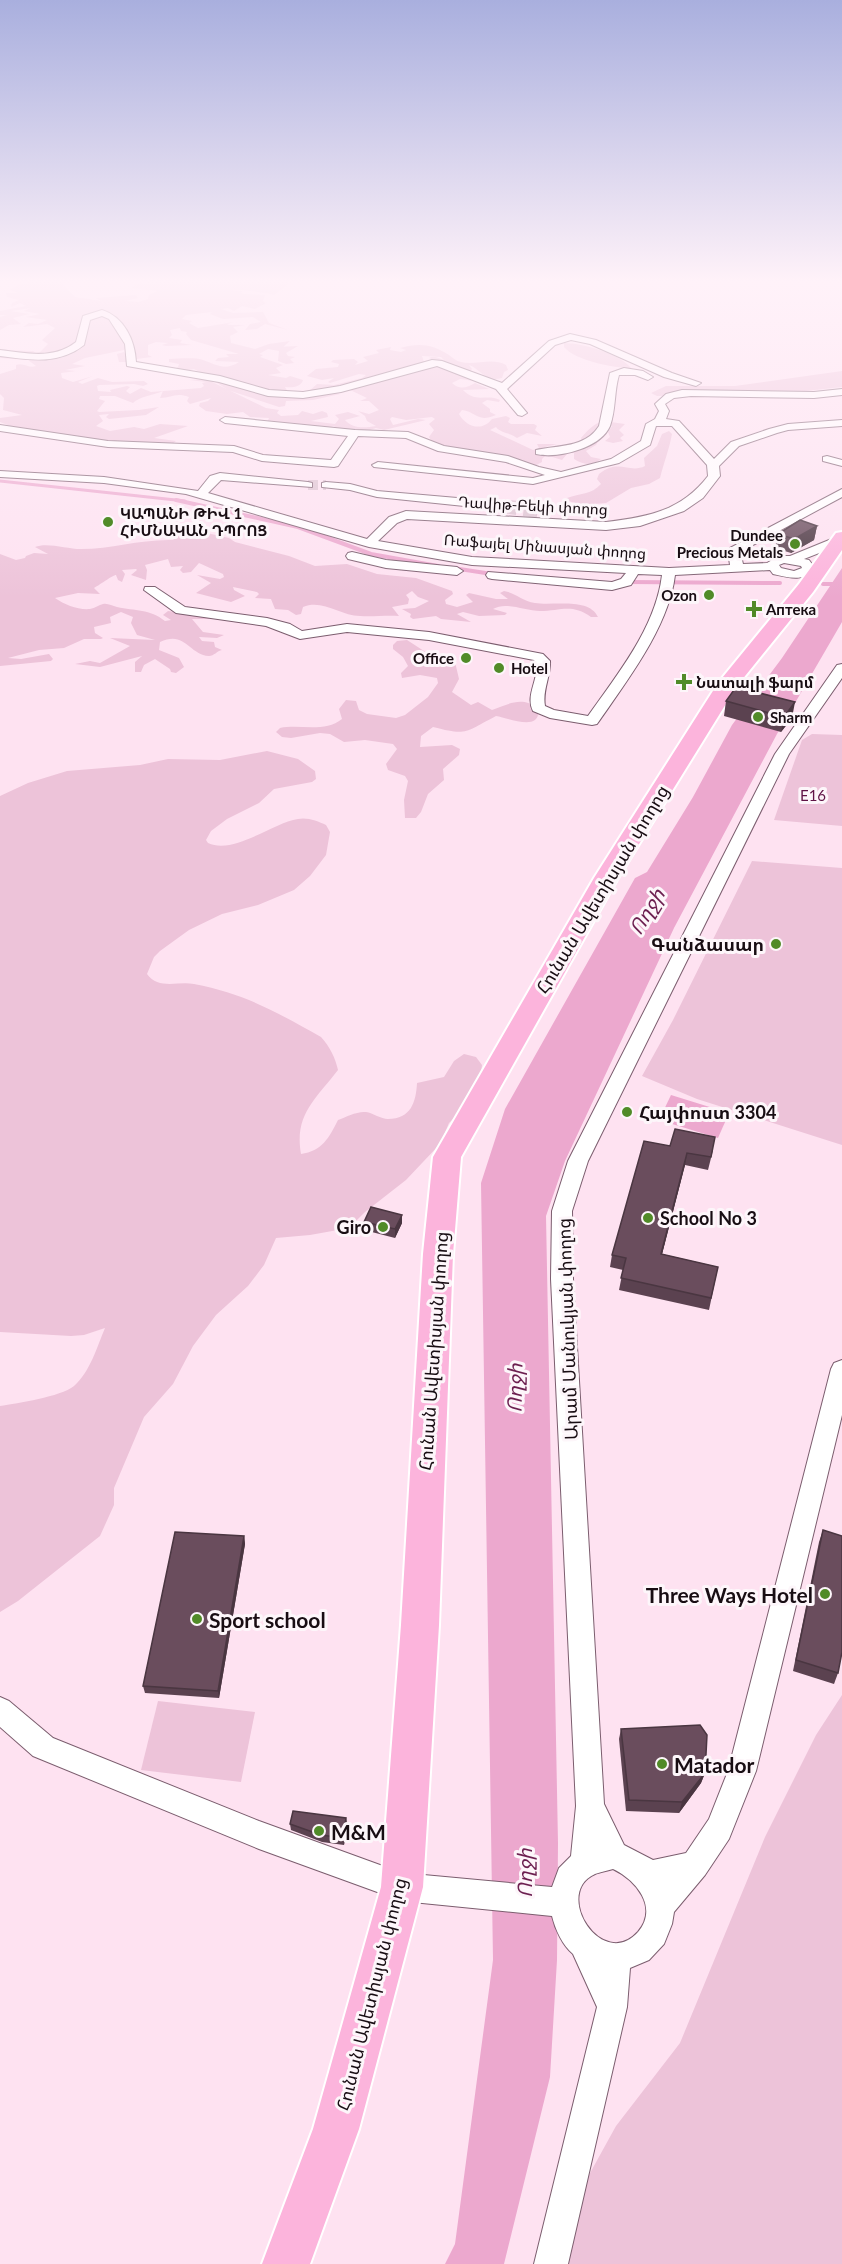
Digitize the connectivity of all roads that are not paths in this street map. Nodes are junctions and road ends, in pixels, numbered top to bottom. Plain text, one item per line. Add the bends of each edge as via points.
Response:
1 (246, 387) edge
2 (349, 387) edge
3 (500, 387) edge
4 (610, 387) edge
5 (842, 392) edge
6 (649, 403) dead end
7 (522, 412) dead end
8 (225, 420) dead end
9 (660, 421) junction
10 (842, 423) edge
11 (0, 428) edge
12 (355, 433) junction
13 (540, 452) dead end
14 (826, 459) dead end
15 (842, 463) edge
16 (378, 465) dead end
17 (713, 465) junction
18 (0, 474) edge
19 (561, 475) junction
20 (308, 485) tunnel mouth
21 (326, 485) tunnel mouth
22 (842, 492) edge
23 (201, 495) junction
24 (503, 506) tunnel mouth
25 (538, 511) tunnel mouth
26 (668, 513) junction
27 (840, 539) edge
28 (369, 543) junction
29 (352, 556) dead end
30 (737, 568) junction
31 (635, 570) junction
32 (669, 572) junction
33 (796, 574) junction
34 (150, 590) dead end
35 (839, 683) edge
36 (842, 1369) edge
37 (0, 1710) edge
38 (590, 1806) junction
39 (614, 1855) junction
40 (585, 1864) junction
41 (695, 1865) junction
42 (647, 1876) junction
43 (417, 1890) junction
44 (561, 1903) junction
45 (661, 1905) junction
46 (585, 1948) junction
47 (616, 1957) junction
48 (612, 2007) junction
49 (286, 2264) edge
50 (552, 2264) edge

1 - 2 street via 268,393 303,395
3 - 7 street
4 - 13 street via 603,430 593,442
5 - 9 street via 672,395 660,404 664,411
6 - 9 street
8 - 12 street
9 - 17 street via 675,423
9 - 19 street via 651,424 646,442 634,451
10 - 17 street, Դավիթ-Բեկի փողոց via 773,431 735,444
11 - 12 street via 108,444 234,449 262,458 334,464
12 - 19 street via 408,435 442,449 508,459
14 - 15 street
16 - 19 street via 510,480 533,481
17 - 26 street, Դավիթ-Բեկի փողոց via 714,476 699,496
18 - 23 street, Ռաֆայել Մինասյան փողոց via 104,480
20 - 23 street via 220,476
21 - 24 street
22 - 30 street via 734,551
23 - 28 street, Ռաֆայել Մինասյան փողոց
25 - 26 street
26 - 28 street, Դավիթ-Բեկի փողոց via 640,522 606,526 406,515 393,520
27 - 33 highway, Հունան Ավետիսյան փողոց
28 - 31 street, Ռաֆայել Մինասյան փողոց via 472,561
29 - 31 street via 386,564 612,586 626,582
30 - 32 street, Ռաֆայել Մինասյան փողոց
30 - 33 street, Ռաֆայել Մինասյան փողոց via 772,566 778,560
31 - 32 street, Ռաֆայել Մինասյան փողոց
32 - 34 street via 669,582 649,631 592,721 538,708 544,667 538,657 429,636 347,628 300,635 276,624 181,610
33 - 43 highway, Հունան Ավետիսյան փողոց via 606,878 447,1157 427,1452 420,1625
35 - 38 street, Արամ Մանուկյան փողոց via 782,754 578,1161 562,1210 562,1279
36 - 41 street via 742,1771 719,1829
37 - 43 street via 43,1747 259,1835
38 - 39 street, Արամ Մանուկյան փողոց
38 - 40 street, Արամ Մանուկյան փողոց
39 - 40 street
39 - 42 street via 633,1863
40 - 44 street via 575,1869
41 - 42 street
41 - 45 street
42 - 45 street
43 - 44 street
43 - 49 highway, Հունան Ավետիսյան փողոց
44 - 46 street via 570,1929
45 - 47 street via 651,1939 639,1950
46 - 47 street
46 - 48 street
47 - 48 street
48 - 50 street

